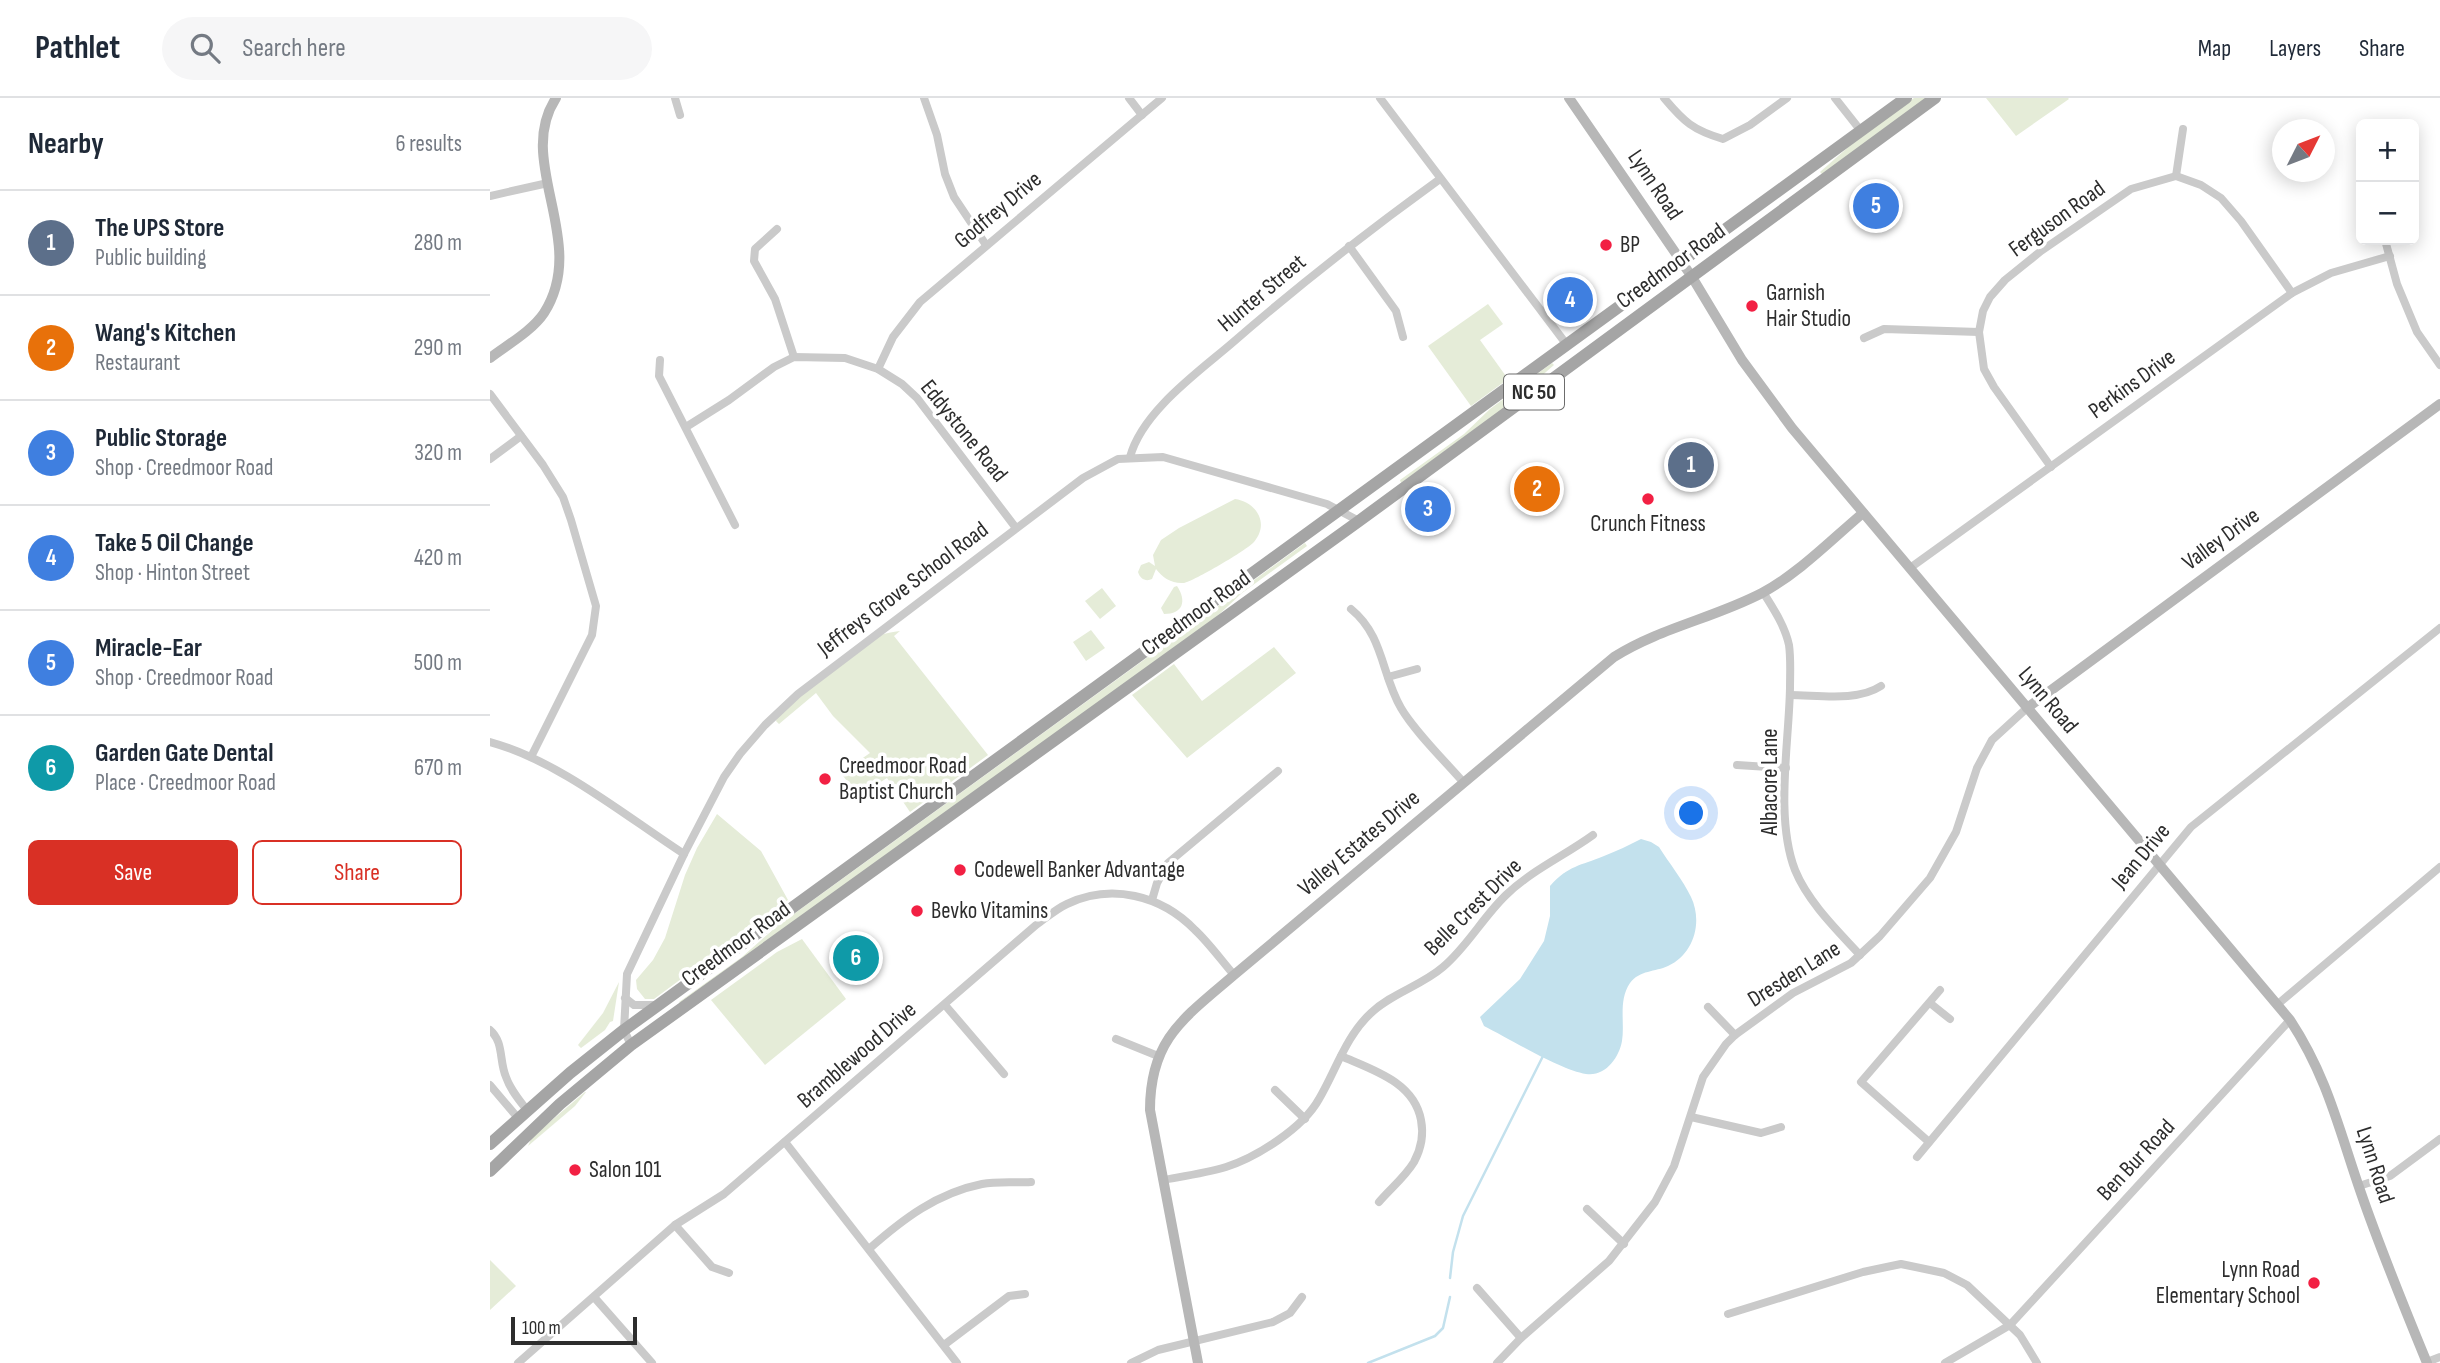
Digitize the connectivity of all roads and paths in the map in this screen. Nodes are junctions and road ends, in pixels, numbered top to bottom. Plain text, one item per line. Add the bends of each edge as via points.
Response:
1 (556, 98) edge
2 (675, 98) edge
3 (924, 98) edge
4 (1129, 98) edge
5 (1162, 98) edge
6 (1380, 98) edge
7 (1569, 98) edge
8 (1664, 98) edge
9 (1787, 98) edge
10 (1835, 98) edge
11 (1906, 98) edge
12 (1935, 98) edge
13 (680, 115) dead end
14 (1142, 115) junction
15 (2183, 129) dead end
16 (1861, 131) junction
17 (2176, 176) junction
18 (1440, 179) junction
19 (548, 183) junction
20 (490, 197) edge
21 (777, 229) dead end
22 (986, 245) junction
23 (2387, 245) edge
24 (1349, 246) junction
25 (2390, 256) junction
26 (1681, 261) junction
27 (1692, 277) junction
28 (2292, 293) junction
29 (1979, 332) junction
30 (1404, 337) dead end
31 (1864, 338) dead end
32 (1567, 345) junction
33 (794, 357) junction
34 (490, 358) edge
35 (660, 360) dead end
36 (2440, 365) edge
37 (878, 369) junction
38 (490, 394) edge
39 (2440, 404) edge
40 (686, 427) junction
41 (521, 436) junction
42 (1130, 457) junction
43 (490, 459) edge
44 (2051, 467) junction
45 (1341, 511) junction
46 (1863, 513) junction
47 (1359, 521) junction
48 (735, 525) dead end
49 (1016, 528) junction
50 (1910, 568) junction
51 (1763, 592) junction
52 (1351, 609) dead end
53 (2440, 628) edge
54 (1417, 669) dead end
55 (1388, 677) junction
56 (1881, 687) dead end
57 (1790, 695) junction
58 (2027, 708) junction
59 (490, 742) edge
60 (531, 757) junction
61 (1737, 765) dead end
62 (1786, 768) junction
63 (1279, 771) dead end
64 (1464, 783) junction
65 (1594, 835) dead end
66 (684, 854) junction
67 (2160, 863) junction
68 (2440, 867) edge
69 (1152, 900) junction
70 (1860, 955) junction
71 (1234, 975) junction
72 (1940, 990) dead end
73 (625, 998) junction
74 (1930, 1003) junction
75 (2278, 1004) junction
76 (660, 1005) junction
77 (944, 1005) junction
78 (1708, 1007) dead end
79 (1950, 1019) dead end
80 (2290, 1020) junction
81 (490, 1030) edge
82 (624, 1030) junction
83 (1735, 1035) junction
84 (1116, 1039) dead end
85 (631, 1045) junction
86 (1158, 1056) junction
87 (1341, 1056) junction
88 (1004, 1074) dead end
89 (490, 1085) edge
90 (1275, 1090) dead end
91 (522, 1114) junction
92 (1691, 1116) junction
93 (1305, 1119) junction
94 (1781, 1127) dead end
95 (2440, 1139) edge
96 (785, 1142) junction
97 (1929, 1142) junction
98 (490, 1144) edge
99 (1917, 1157) dead end
100 (490, 1171) edge
101 (1163, 1180) junction
102 (1031, 1182) dead end
103 (2359, 1186) junction
104 (1378, 1202) dead end
105 (1587, 1209) dead end
106 (675, 1225) junction
107 (1624, 1244) junction
108 (870, 1249) junction
109 (729, 1273) dead end
110 (1477, 1288) dead end
111 (1025, 1294) dead end
112 (594, 1297) junction
113 (1302, 1297) dead end
114 (1728, 1314) dead end
115 (2010, 1325) junction
116 (1521, 1338) junction
117 (1195, 1341) junction
118 (944, 1345) junction
119 (2440, 1357) edge
120 (2427, 1362) edge
121 (518, 1363) edge
122 (652, 1363) edge
123 (957, 1363) edge
124 (1131, 1363) edge
125 (1198, 1363) edge
126 (1497, 1363) edge
127 (1945, 1363) edge
128 (2037, 1363) edge

1 - 19 street via 547,120 543,153
2 - 13 street
3 - 22 street via 954,197
4 - 14 street
5 - 14 street, Godfrey Drive
6 - 18 street
7 - 26 street, Lynn Road
8 - 9 street via 1697,131 1723,139
10 - 16 street
11 - 16 main road, Creedmoor Road / NC 50
12 - 27 main road, Creedmoor Road / NC 50
14 - 22 street, Godfrey Drive
15 - 17 street
16 - 26 main road, Creedmoor Road / NC 50
17 - 28 street via 2221,198
17 - 29 street, Ferguson Road via 2131,190 2041,251 1990,298
18 - 24 street, Hunter Street
18 - 32 street
19 - 20 street
19 - 34 street via 560,246 555,290 542,315
21 - 33 street via 755,249 754,261 775,299
22 - 37 street, Godfrey Drive via 913,309
23 - 25 street
24 - 30 street via 1396,311
24 - 42 street, Hunter Street via 1180,387 1148,422
25 - 28 street, Perkins Drive via 2331,273
25 - 36 street via 2417,332
26 - 27 street, Lynn Road
26 - 32 main road, Creedmoor Road / NC 50
27 - 46 street, Lynn Road via 1762,388
27 - 47 main road, Creedmoor Road / NC 50
28 - 44 street, Perkins Drive
29 - 31 street via 1884,329
29 - 44 street, Ferguson Road via 1984,370
32 - 45 main road, Creedmoor Road / NC 50
33 - 37 street, Eddystone Road via 845,358
33 - 40 street
35 - 40 street via 659,376
37 - 49 street, Eddystone Road via 917,398
38 - 41 street
39 - 58 street, Valley Drive
40 - 48 street
41 - 43 street
41 - 60 street via 563,497 596,606 592,635
42 - 45 street, Jeffreys Grove School Road via 1181,461
42 - 49 street, Jeffreys Grove School Road via 1083,478
44 - 50 street, Perkins Drive
45 - 47 street, Jeffreys Grove School Road
45 - 76 main road, Creedmoor Road / NC 50
46 - 50 street, Lynn Road
46 - 51 street, Valley Estates Drive
47 - 85 main road, Creedmoor Road / NC 50
49 - 66 street, Jeffreys Grove School Road via 798,694 765,725 724,777
50 - 58 street, Lynn Road
51 - 57 street, Albacore Lane via 1788,643
51 - 64 street, Valley Estates Drive via 1629,648
52 - 55 street via 1366,621
53 - 67 street, Jean Drive via 2198,821
54 - 55 street
55 - 64 street via 1403,713
56 - 57 street via 1860,695
57 - 62 street, Albacore Lane
58 - 67 street, Lynn Road
58 - 70 street, Dresden Lane via 1992,740 1977,768 1956,832 1930,878
59 - 60 street
60 - 66 street
61 - 62 street
62 - 70 street, Albacore Lane via 1786,825 1796,871 1813,900
63 - 69 street via 1168,863
64 - 71 street, Valley Estates Drive
65 - 87 street, Belle Crest Drive via 1518,884 1443,967 1372,1012
66 - 73 street, Jeffreys Grove School Road via 627,974
67 - 75 street, Lynn Road
67 - 97 street, Jean Drive
68 - 75 street
69 - 71 street, Bramblewood Drive via 1196,930
69 - 77 street, Bramblewood Drive via 1099,892 1066,904
70 - 83 street, Dresden Lane via 1793,993
71 - 86 street, Valley Estates Drive via 1186,1017
72 - 74 street
73 - 76 street via 634,1005
73 - 82 street, Jeffreys Grove School Road
74 - 79 street
74 - 97 street via 1861,1082
75 - 80 street, Lynn Road
76 - 82 main road, Creedmoor Road / NC 50
77 - 88 street
77 - 96 street, Bramblewood Drive
78 - 83 street
80 - 103 street, Lynn Road via 2325,1083
80 - 115 street, Ben Bur Road
81 - 91 street via 499,1040 505,1076
82 - 85 street, Jeffreys Grove School Road
82 - 91 main road, Creedmoor Road / NC 50
83 - 92 street, Dresden Lane via 1707,1068
84 - 86 street
85 - 100 main road, Creedmoor Road / NC 50
86 - 101 street, Valley Estates Drive via 1150,1110
87 - 93 street, Belle Crest Drive
87 - 104 street via 1399,1084 1420,1116 1420,1150
89 - 91 street
90 - 93 street
91 - 98 main road, Creedmoor Road / NC 50
92 - 94 street via 1762,1133
92 - 107 street, Dresden Lane via 1667,1183
93 - 101 street, Belle Crest Drive via 1237,1163
95 - 103 street via 2390,1176
96 - 106 street, Bramblewood Drive via 724,1194
96 - 108 street
97 - 99 street, Jean Drive
101 - 117 street, Valley Estates Drive
102 - 108 street via 984,1183 944,1194
103 - 120 street, Lynn Road
105 - 107 street
106 - 109 street via 712,1267
106 - 112 street, Bramblewood Drive
107 - 116 street, Dresden Lane via 1592,1278
108 - 118 street
110 - 116 street
111 - 118 street via 1009,1296
112 - 121 street, Bramblewood Drive
112 - 122 street
113 - 117 street via 1290,1313 1273,1322
114 - 115 street via 1901,1264 1944,1273 1967,1285
115 - 127 street, Ben Bur Road
115 - 128 street
116 - 126 street, Dresden Lane
117 - 124 street via 1158,1350
117 - 125 street, Valley Estates Drive
118 - 123 street
119 - 120 street

